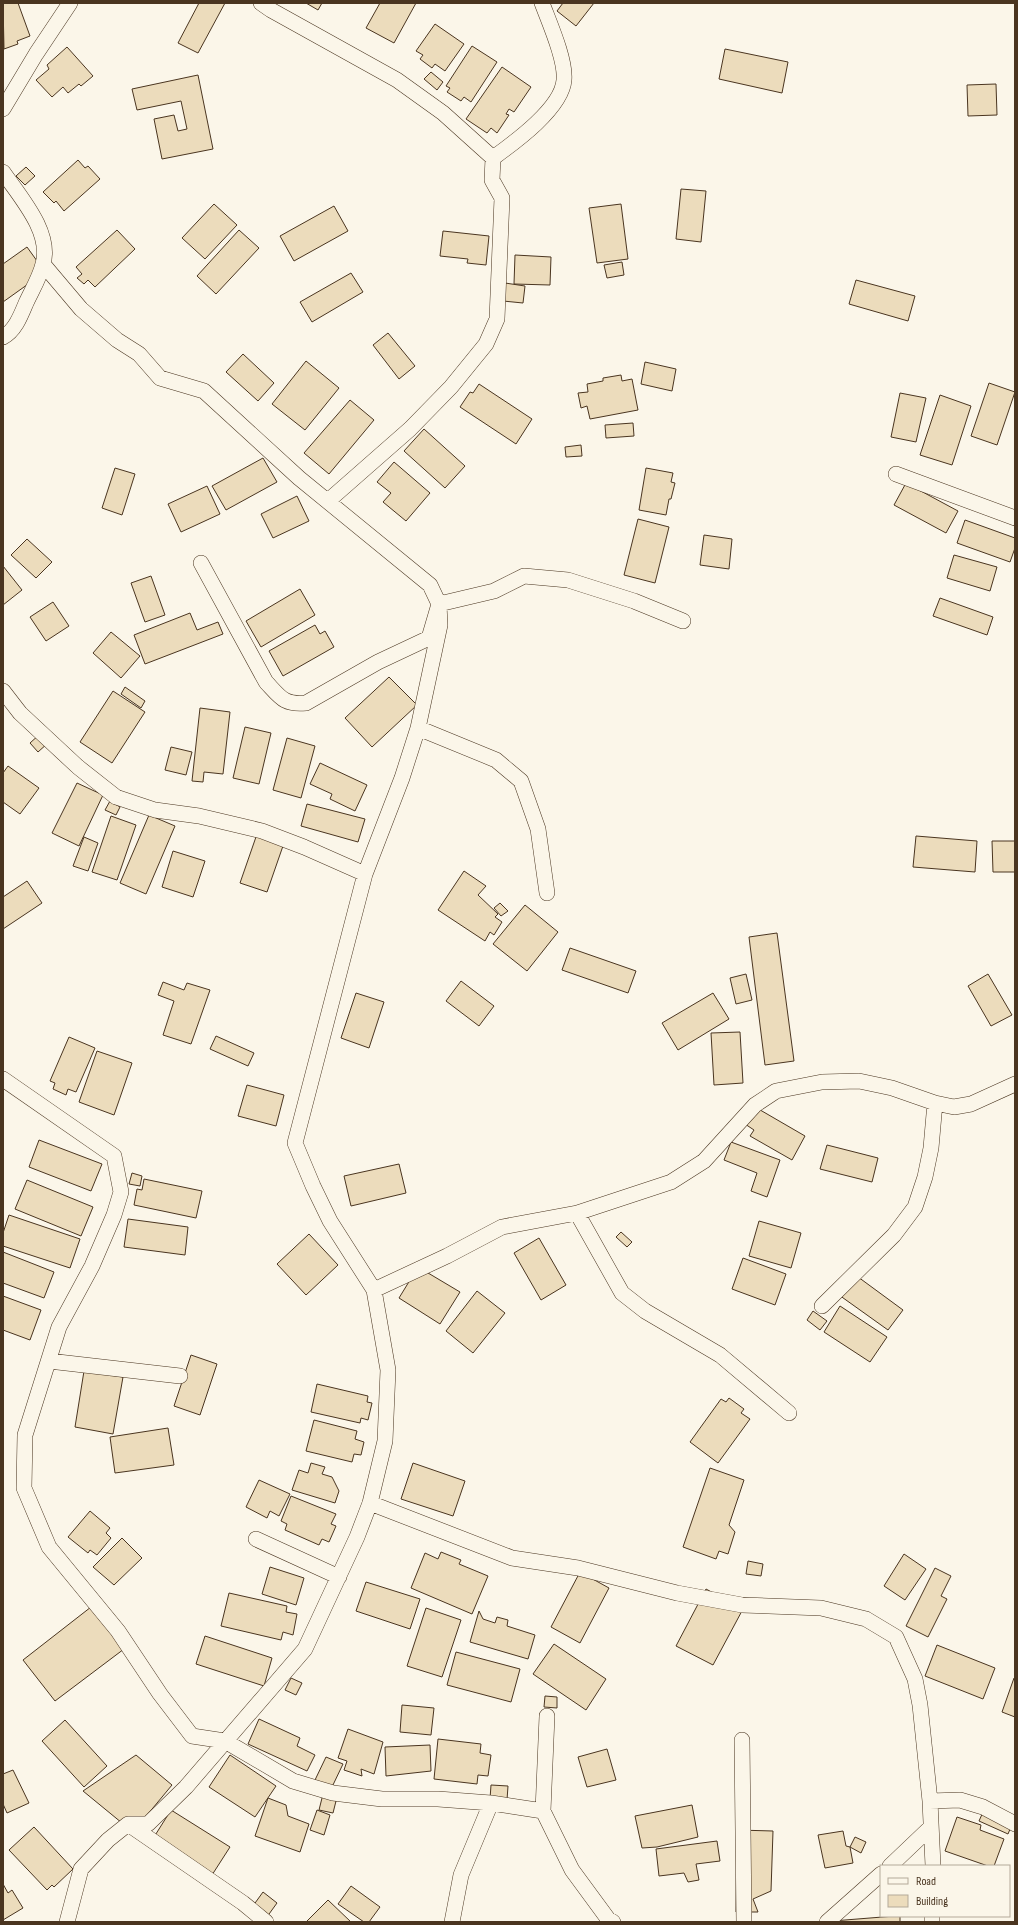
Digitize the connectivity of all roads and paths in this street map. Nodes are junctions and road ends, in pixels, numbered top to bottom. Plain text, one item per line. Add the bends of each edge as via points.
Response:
1 (70, 3) edge
2 (261, 3) edge
3 (542, 3) edge
4 (3, 108) edge
5 (493, 158) junction
6 (3, 172) edge
7 (43, 264) junction
8 (3, 337) edge
9 (896, 474) dead end
10 (328, 501) junction
11 (1015, 518) edge
12 (201, 563) dead end
13 (439, 604) junction
14 (683, 621) dead end
15 (3, 691) edge
16 (418, 728) junction
17 (365, 874) junction
18 (547, 893) dead end
19 (3, 1079) edge
20 (1015, 1084) edge
21 (935, 1103) junction
22 (577, 1213) junction
23 (374, 1290) junction
24 (822, 1306) dead end
25 (49, 1361) junction
26 (180, 1376) dead end
27 (789, 1413) dead end
28 (370, 1503) junction
29 (256, 1539) dead end
30 (339, 1577) junction
31 (547, 1716) dead end
32 (742, 1740) dead end
33 (225, 1741) junction
34 (930, 1801) junction
35 (491, 1803) junction
36 (543, 1811) junction
37 (128, 1824) junction
38 (1015, 1824) edge
39 (931, 1827) junction
40 (891, 1865) edge
41 (933, 1865) edge
42 (880, 1875) edge
43 (67, 1922) edge
44 (266, 1922) edge
45 (452, 1922) edge
46 (613, 1922) edge
47 (744, 1922) edge
48 (827, 1922) edge

1 - 4 street
2 - 5 street via 397,80 443,113
3 - 5 street via 560,53 564,80 557,102 518,140
5 - 10 street via 492,180 502,198 497,319 486,344 410,429
6 - 7 street via 33,214 45,244
7 - 8 street via 10,334
7 - 10 street via 81,309 117,340 139,354 160,378 204,391
9 - 11 street
10 - 13 street via 430,585
12 - 13 street via 266,682 282,699 294,704 306,703 378,662 429,638
13 - 14 street via 494,591 524,576 568,580 634,601
13 - 16 street via 440,625
15 - 17 street via 20,713 78,767 116,797 155,810 199,816 262,831
16 - 17 street via 402,778
16 - 18 street via 496,760 521,781 538,829
17 - 23 street via 295,1143 330,1221
19 - 25 street via 114,1156 121,1192 92,1266 60,1326
20 - 21 street via 971,1104 954,1108
21 - 22 street via 892,1088 859,1082 822,1082 776,1091 755,1105 704,1161 671,1182
21 - 24 street via 932,1148 915,1207 894,1235
22 - 23 street via 502,1227
22 - 27 street via 622,1293 645,1311 720,1355
23 - 28 street via 388,1370 385,1441
25 - 26 street
25 - 33 street via 25,1435 24,1488 49,1547 118,1631 192,1736
28 - 30 street
28 - 34 street via 512,1558 578,1568 677,1594 742,1606 821,1608 866,1619 896,1637 915,1679
29 - 30 street
30 - 33 street via 305,1649
31 - 36 street
32 - 47 street
33 - 35 street via 293,1781 333,1793 382,1799 438,1799
33 - 37 street via 186,1787 148,1824
34 - 38 street via 960,1800 983,1807
34 - 39 street
35 - 36 street
35 - 45 street via 461,1875
36 - 46 street via 572,1870 608,1919
37 - 43 street via 108,1840 81,1869
37 - 44 street via 243,1903
39 - 40 street
39 - 41 street
42 - 48 street

